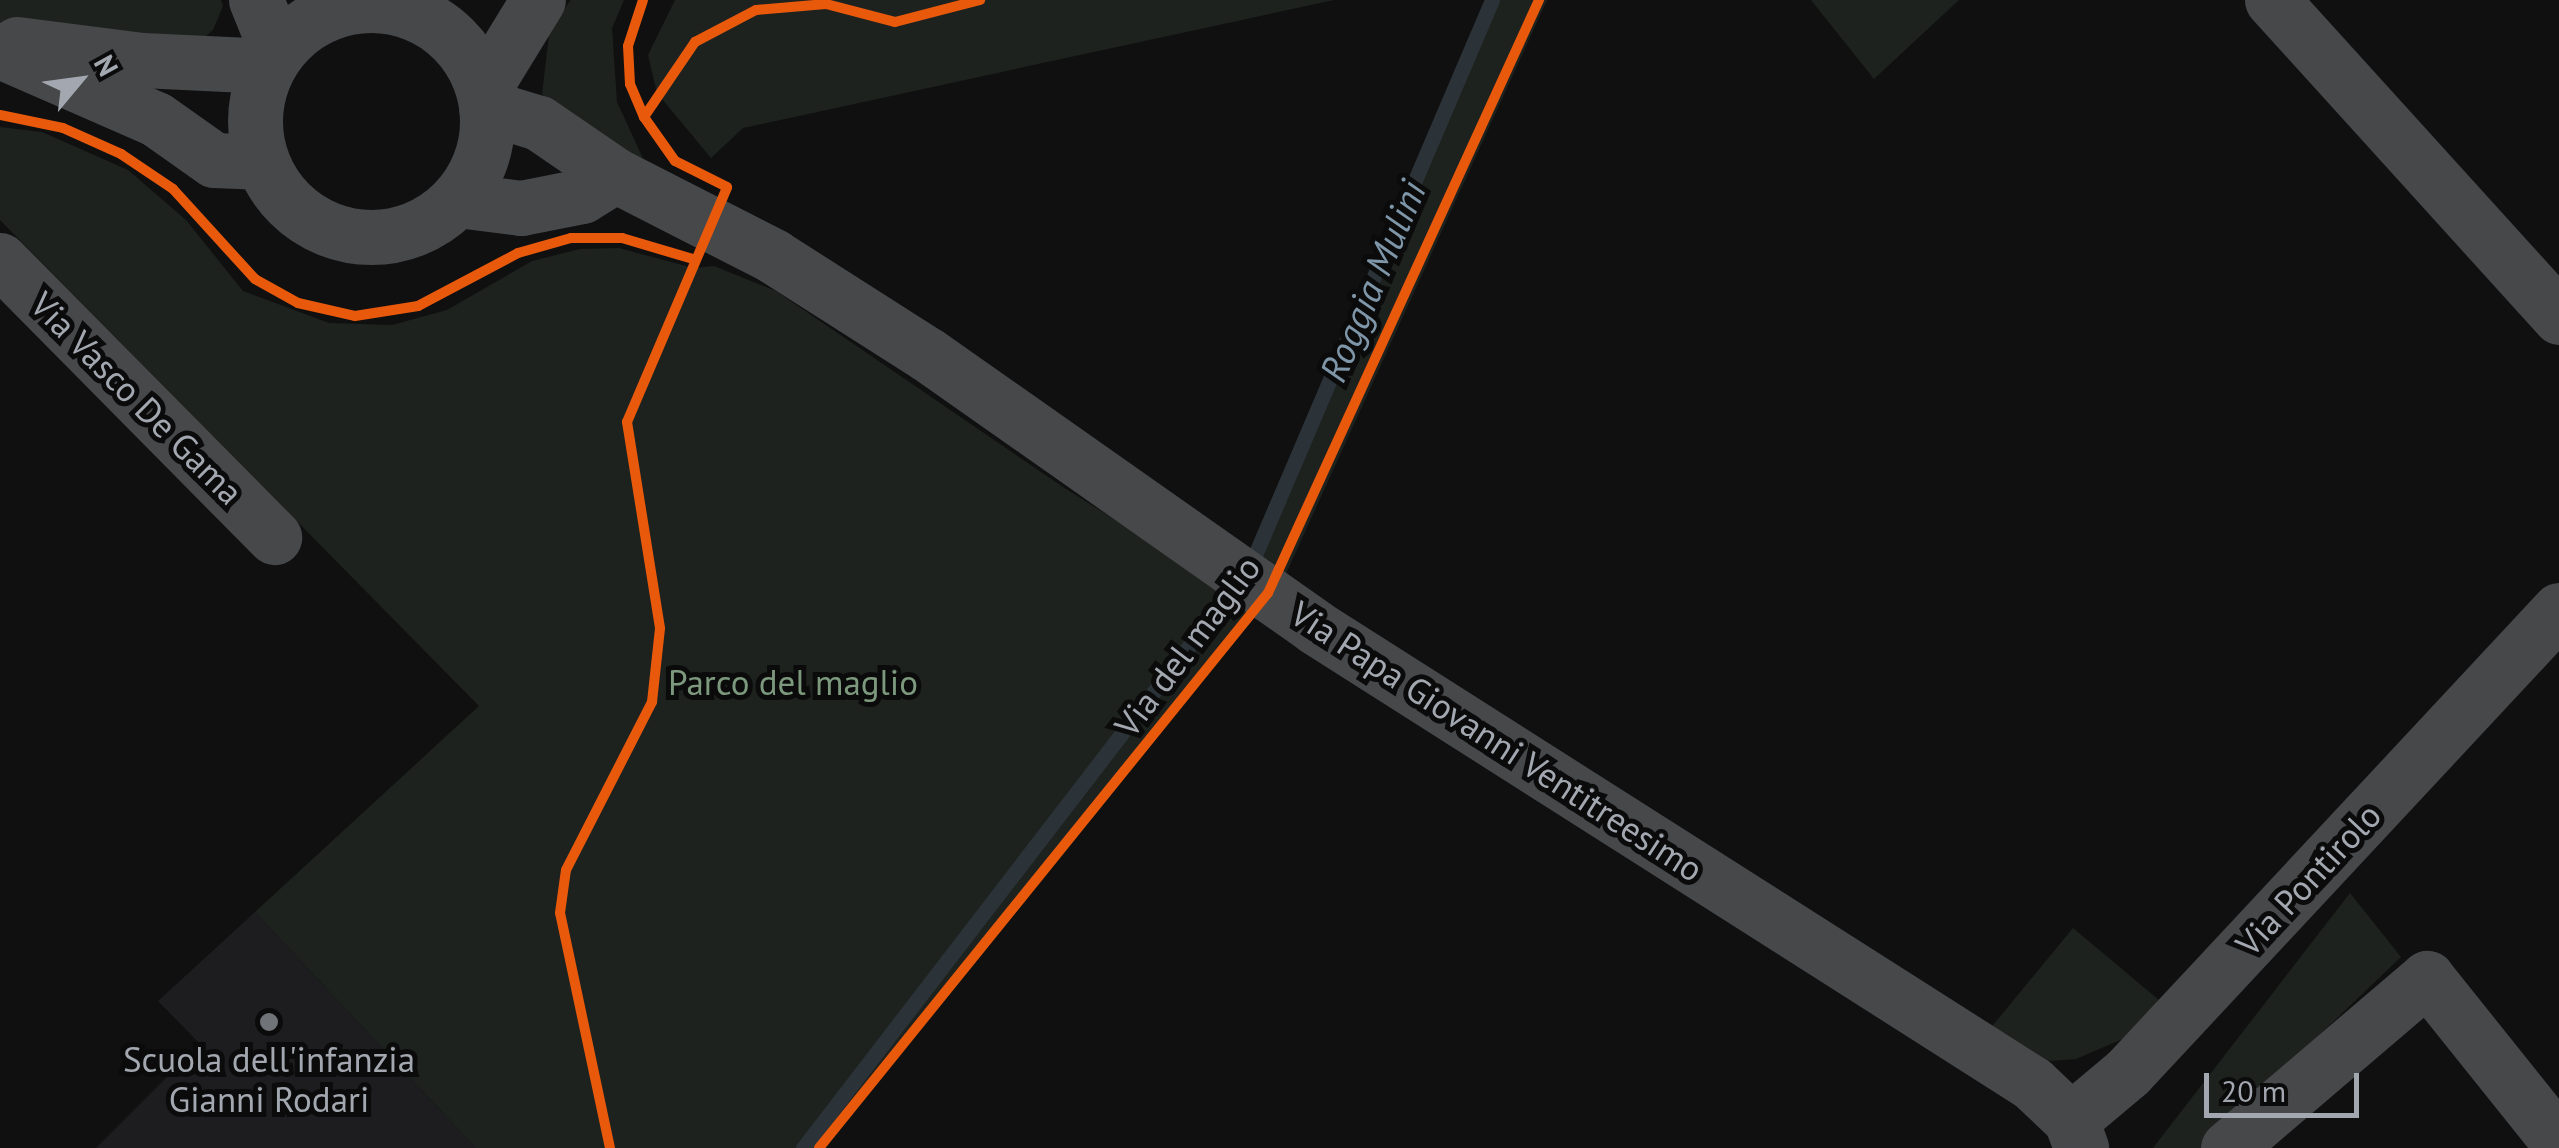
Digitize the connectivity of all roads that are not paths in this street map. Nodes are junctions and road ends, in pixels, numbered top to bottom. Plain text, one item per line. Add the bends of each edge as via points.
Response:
1 (256, 0) edge
2 (538, 0) edge
3 (2272, 0) edge
4 (384, 3) edge
5 (0, 50) edge
6 (272, 59) junction
7 (485, 98) junction
8 (261, 162) junction
9 (616, 175) junction
10 (458, 200) junction
11 (0, 260) edge
12 (2559, 317) edge
13 (274, 537) dead end
14 (2559, 610) edge
15 (2076, 1134) edge
16 (2559, 1144) edge
17 (2228, 1148) edge

1 - 6 street
2 - 7 street
3 - 12 street
4 - 6 street via 309,21
4 - 7 street via 451,36
5 - 6 street via 26,41 142,60
5 - 8 street via 156,119 214,160
6 - 8 street via 252,122
7 - 9 street, Via Papa Giovanni Ventitreesimo via 539,123
7 - 10 street via 479,167
8 - 10 street via 281,196 312,223 349,236 407,231
9 - 10 street via 582,196 521,208
9 - 15 street, Via Papa Giovanni Ventitreesimo via 773,256 927,354 1316,627 2032,1083
11 - 13 street, Via Vasco De Gama
14 - 15 street, Via Pontirolo
16 - 17 street via 2427,978

